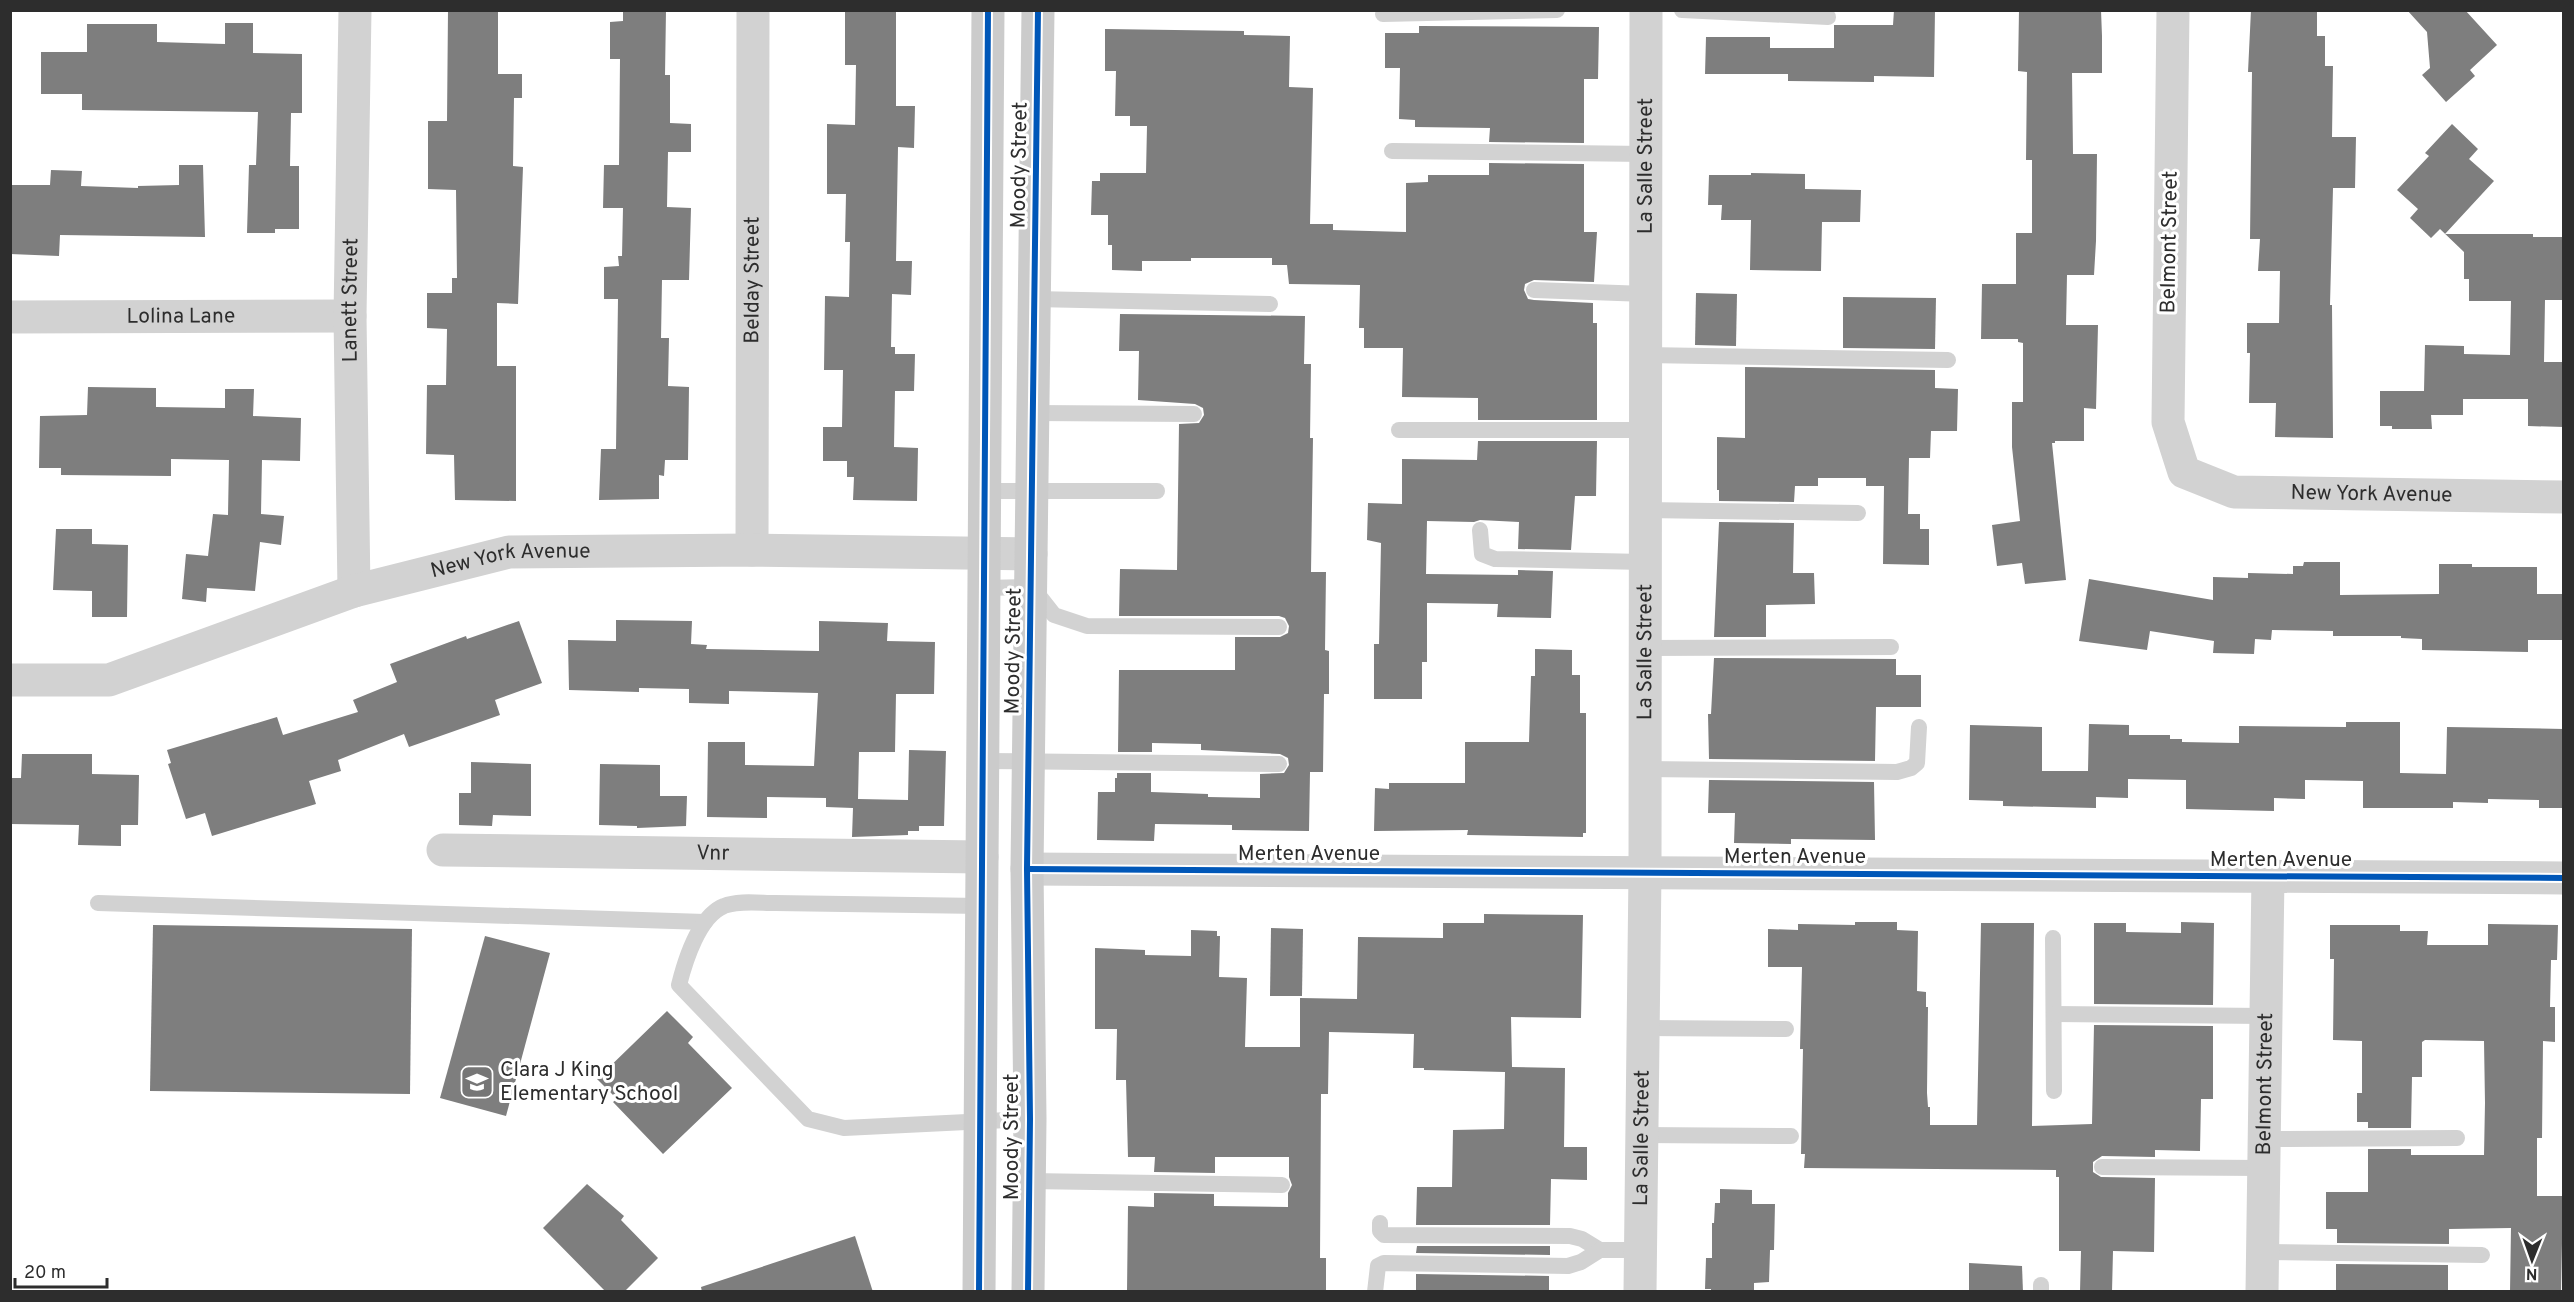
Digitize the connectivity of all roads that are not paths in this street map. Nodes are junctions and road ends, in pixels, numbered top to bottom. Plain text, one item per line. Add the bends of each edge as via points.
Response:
1 (355, 10) edge
2 (753, 10) edge
3 (988, 10) edge
4 (1038, 10) edge
5 (1557, 10) edge
6 (1646, 10) edge
7 (1682, 10) edge
8 (2173, 10) edge
9 (1383, 14) dead end
10 (1828, 17) dead end
11 (1392, 152) dead end
12 (1646, 154) junction
13 (1533, 290) dead end
14 (1646, 294) junction
15 (1034, 299) junction
16 (1269, 304) dead end
17 (350, 316) junction
18 (10, 317) edge
19 (1646, 355) junction
20 (1948, 360) dead end
21 (1033, 413) junction
22 (1194, 414) dead end
23 (1399, 430) dead end
24 (1646, 430) junction
25 (2184, 472) joint
26 (985, 491) junction
27 (1157, 491) dead end
28 (1032, 492) junction
29 (2564, 497) edge
30 (1645, 510) junction
31 (1857, 513) dead end
32 (1480, 530) dead end
33 (752, 550) junction
34 (985, 554) junction
35 (1030, 554) junction
36 (1645, 562) junction
37 (1032, 587) junction
38 (984, 588) junction
39 (354, 591) junction
40 (1279, 627) dead end
41 (1892, 647) dead end
42 (1645, 648) junction
43 (10, 680) edge
44 (1919, 727) dead end
45 (983, 761) junction
46 (1029, 763) junction
47 (1279, 764) dead end
48 (1645, 769) junction
49 (443, 850) dead end
50 (982, 857) junction
51 (1027, 869) junction
52 (1645, 872) junction
53 (2268, 876) junction
54 (2564, 878) edge
55 (98, 903) dead end
56 (982, 906) junction
57 (705, 922) junction
58 (2054, 938) dead end
59 (2054, 1014) junction
60 (2265, 1016) junction
61 (1643, 1028) junction
62 (1786, 1029) dead end
63 (2054, 1092) dead end
64 (1029, 1119) junction
65 (980, 1121) junction
66 (1642, 1135) junction
67 (1791, 1136) dead end
68 (2457, 1138) dead end
69 (2264, 1154) junction
70 (2102, 1167) dead end
71 (1029, 1181) junction
72 (1282, 1185) dead end
73 (1380, 1223) dead end
74 (1600, 1250) junction
75 (1640, 1250) junction
76 (2262, 1252) junction
77 (2482, 1255) dead end
78 (979, 1292) edge
79 (1028, 1292) edge
80 (1375, 1292) edge
81 (1640, 1292) edge
82 (2262, 1292) edge

1 - 17 street, Lanett Street
2 - 33 street, Belday Street
3 - 26 main road, Moody Street
4 - 15 main road, Moody Street
5 - 9 lane
6 - 12 street, La Salle Street
7 - 10 lane
8 - 25 street, Belmont Street via 2168,422
11 - 12 lane
12 - 14 street, La Salle Street
13 - 14 lane
14 - 19 street, La Salle Street
15 - 16 lane
15 - 21 main road, Moody Street
17 - 18 street, Lolina Lane
17 - 39 street, Lanett Street
19 - 20 lane
19 - 24 street, La Salle Street
21 - 22 lane
21 - 28 main road, Moody Street
23 - 24 lane
24 - 30 street, La Salle Street
25 - 29 street, New York Avenue via 2234,492
26 - 28 lane
26 - 34 main road, Moody Street
27 - 28 lane
28 - 35 main road, Moody Street
30 - 31 lane
30 - 36 street, La Salle Street
32 - 36 lane via 1482,554 1496,559
33 - 34 street, New York Avenue
33 - 39 street, New York Avenue via 508,552
34 - 35 street, New York Avenue
34 - 38 main road, Moody Street
35 - 37 main road, Moody Street
36 - 42 street, La Salle Street
37 - 38 lane
37 - 40 lane via 1053,615 1087,626
37 - 46 main road, Moody Street
38 - 45 main road, Moody Street
39 - 43 street, New York Avenue via 109,680
41 - 42 lane
42 - 48 street, La Salle Street
44 - 48 lane via 1917,763 1897,772
45 - 46 lane
45 - 50 main road, Moody Street
46 - 47 lane
46 - 51 main road, Moody Street
48 - 52 street, La Salle Street
49 - 50 street, Vnr
50 - 51 main road
50 - 56 main road, Moody Street
51 - 52 street, Merten Avenue
51 - 64 main road, Moody Street
52 - 53 street, Merten Avenue
52 - 61 street, La Salle Street
53 - 54 street, Merten Avenue
53 - 60 street, Belmont Street
55 - 57 lane
56 - 57 lane via 743,903 723,906
56 - 65 main road, Moody Street
57 - 65 lane via 687,954 679,985 808,1119 844,1128
58 - 59 lane
59 - 60 lane
59 - 63 lane
60 - 69 street, Belmont Street
61 - 62 lane
61 - 66 street, La Salle Street
64 - 65 lane
64 - 71 main road, Moody Street
65 - 78 main road, Moody Street
66 - 67 lane
66 - 75 street, La Salle Street
68 - 69 lane
69 - 70 lane
69 - 76 street, Belmont Street
71 - 72 lane
71 - 79 main road, Moody Street
73 - 74 lane via 1384,1235 1570,1236
74 - 75 lane
74 - 80 lane via 1568,1266 1384,1263 1376,1271
75 - 81 street, La Salle Street
76 - 77 lane
76 - 82 street, Belmont Street

